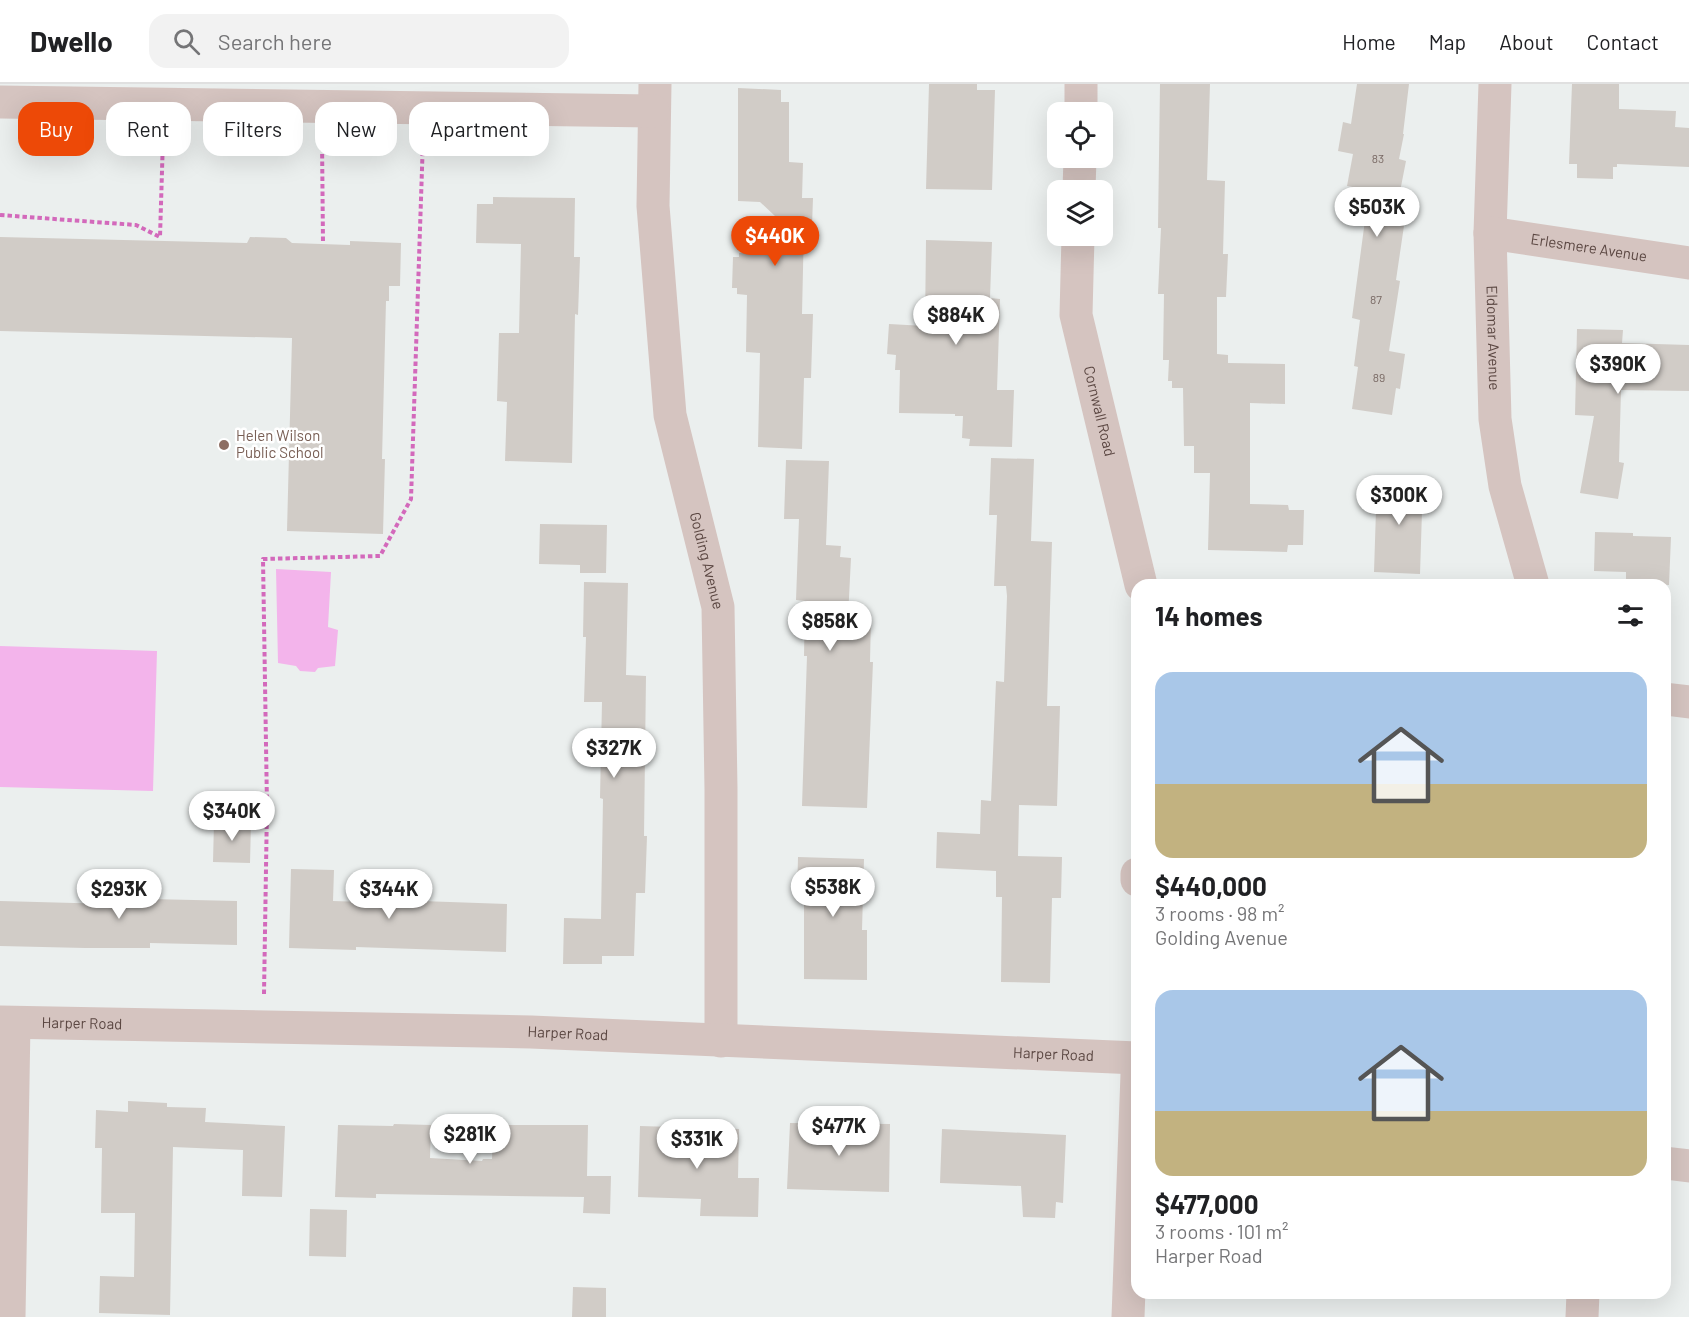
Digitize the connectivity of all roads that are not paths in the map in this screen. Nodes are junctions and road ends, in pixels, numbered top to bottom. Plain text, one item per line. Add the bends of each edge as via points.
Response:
1 (1081, 84) edge
2 (1495, 84) edge
3 (654, 97) edge
4 (0, 102) edge
5 (1081, 102) edge
6 (1490, 233) junction
7 (1078, 246) edge
8 (1689, 263) edge
9 (1140, 579) edge
10 (1531, 579) edge
11 (1671, 700) edge
12 (1689, 702) edge
13 (7, 1023) edge
14 (721, 1041) junction
15 (1131, 1058) edge
16 (1671, 1164) edge
17 (1689, 1166) edge
18 (1131, 1236) edge
19 (1583, 1299) edge
20 (9, 1317) edge
21 (1128, 1317) edge
22 (1582, 1317) edge

1 - 5 street
2 - 6 street, Eldomar Avenue
3 - 4 street via 322,108
3 - 14 street, Golding Avenue via 653,206 670,415 718,607
6 - 8 street, Erlesmere Avenue
6 - 10 street, Eldomar Avenue via 1495,419 1505,486
7 - 9 street, Cornwall Road via 1076,315
11 - 12 street
13 - 14 street, Harper Road via 531,1032
13 - 20 street
14 - 15 street, Harper Road
16 - 17 street
18 - 21 street
19 - 22 street

